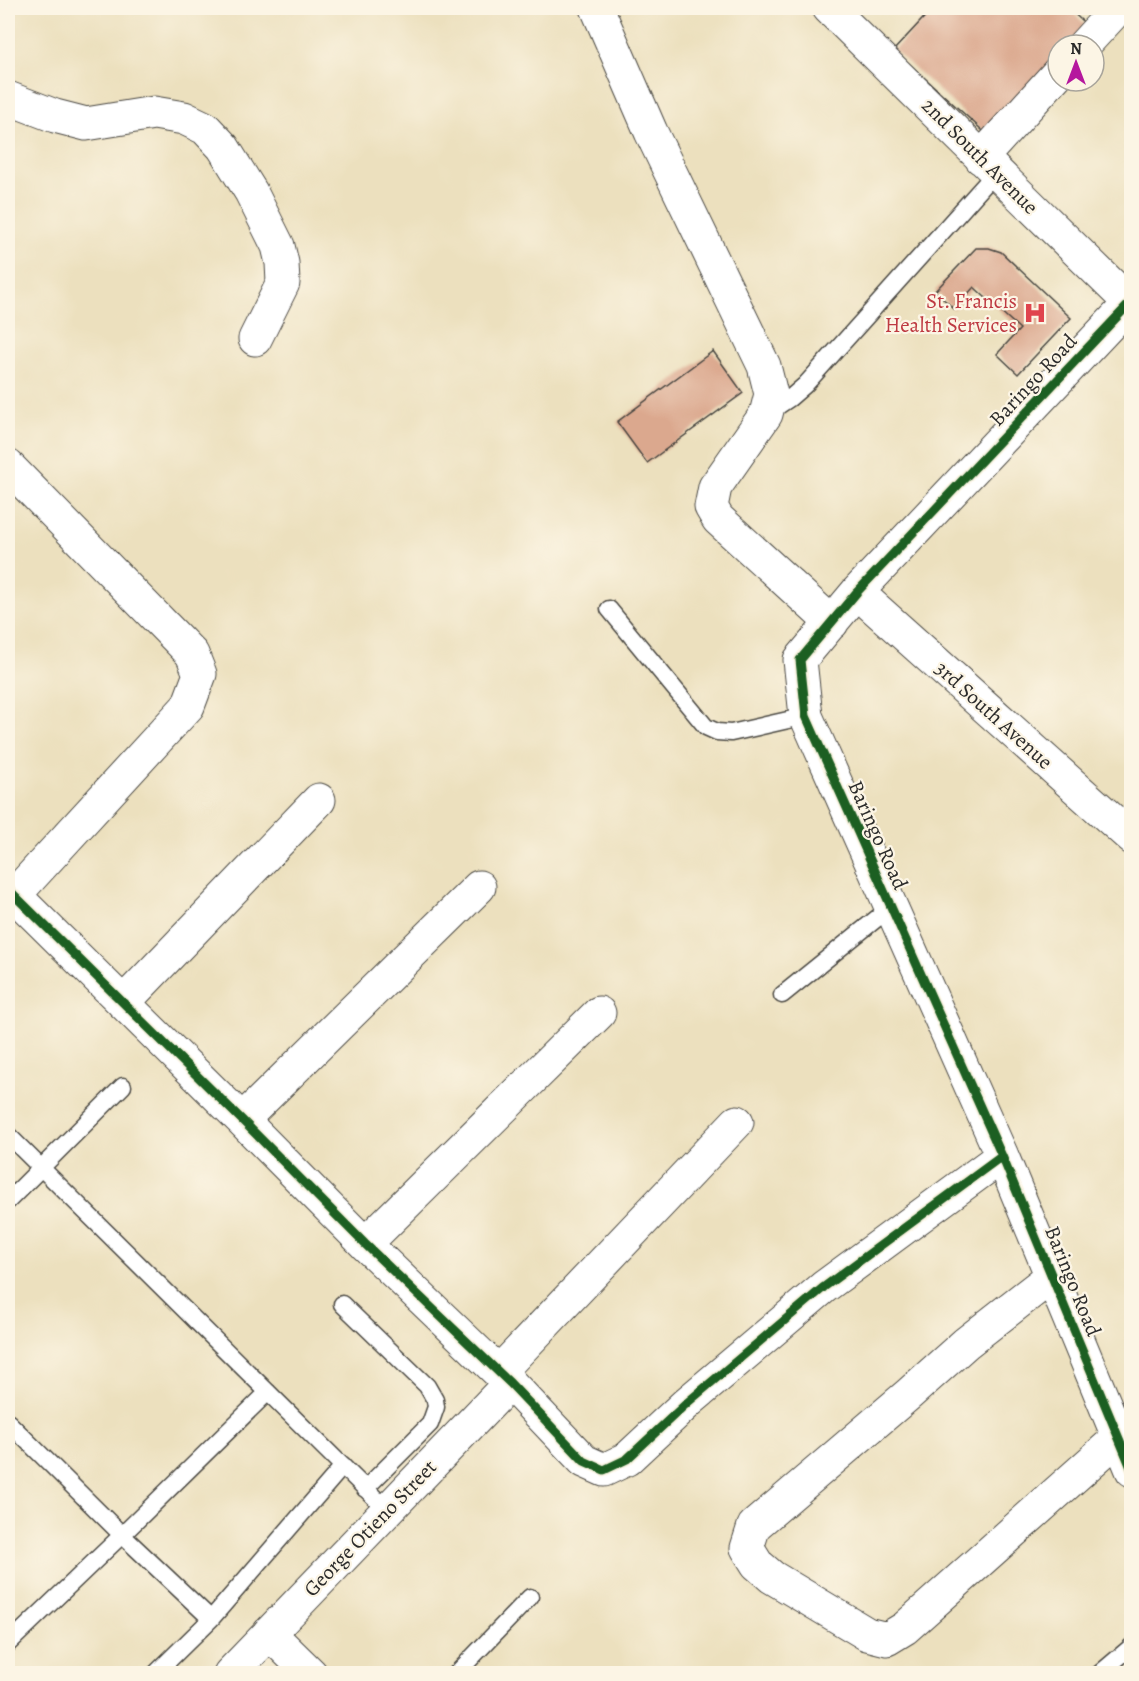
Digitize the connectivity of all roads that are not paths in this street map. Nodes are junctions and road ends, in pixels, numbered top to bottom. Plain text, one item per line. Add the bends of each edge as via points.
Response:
1 (597, 8) edge
2 (829, 8) edge
3 (1118, 8) edge
4 (1095, 33) edge
5 (1046, 89) edge
6 (8, 98) edge
7 (989, 165) junction
8 (1131, 303) edge
9 (255, 339) dead end
10 (766, 414) junction
11 (8, 465) edge
12 (857, 592) junction
13 (609, 609) dead end
14 (832, 623) junction
15 (806, 716) junction
16 (319, 800) dead end
17 (1131, 838) edge
18 (478, 887) dead end
19 (9, 895) edge
20 (891, 907) junction
21 (782, 995) dead end
22 (123, 1003) junction
23 (599, 1013) dead end
24 (123, 1086) dead end
25 (242, 1120) junction
26 (736, 1122) dead end
27 (8, 1135) edge
28 (1002, 1156) junction
29 (41, 1169) junction
30 (8, 1201) edge
31 (365, 1244) junction
32 (1052, 1276) junction
33 (342, 1304) dead end
34 (505, 1378) junction
35 (268, 1392) junction
36 (8, 1422) edge
37 (1118, 1438) junction
38 (343, 1466) junction
39 (1131, 1470) edge
40 (376, 1499) junction
41 (122, 1535) junction
42 (530, 1597) dead end
43 (211, 1619) junction
44 (269, 1633) junction
45 (8, 1644) edge
46 (1131, 1646) edge
47 (155, 1674) edge
48 (230, 1674) edge
49 (311, 1674) edge
50 (456, 1674) edge
51 (1099, 1674) edge

1 - 10 street via 651,132 764,366 771,394
2 - 7 street, 2nd South Avenue
3 - 4 street
5 - 7 street
6 - 9 street via 86,124 154,113 184,118 205,128 223,147 251,192 278,246 283,283
7 - 8 street, 2nd South Avenue
7 - 10 lane via 805,385
8 - 12 street, Baringo Road
10 - 14 street via 715,487 711,507 718,519
11 - 19 street via 192,654 200,674 188,706
12 - 14 street, Baringo Road
12 - 17 street, 3rd South Avenue
13 - 15 lane via 706,727 731,733
14 - 15 street, Baringo Road via 800,660
15 - 20 street, Baringo Road
16 - 22 street
18 - 25 street
19 - 22 street
20 - 21 lane
20 - 28 street, Baringo Road
22 - 25 street
23 - 31 street
24 - 29 lane
25 - 31 street
26 - 34 street, George Otieno Street
27 - 29 lane
28 - 32 street, Baringo Road
28 - 34 street via 824,1287 627,1459 604,1470 584,1461
29 - 30 lane
29 - 35 lane
31 - 34 street
32 - 37 street, Baringo Road
32 - 37 street via 966,1343 754,1526 747,1548 772,1577 867,1634 887,1639 905,1628
33 - 40 lane via 427,1386 435,1400 430,1424
34 - 40 street, George Otieno Street
35 - 38 lane
35 - 41 lane
36 - 41 lane
37 - 39 street, Baringo Road
38 - 40 lane
38 - 43 lane
40 - 44 street, George Otieno Street
41 - 43 lane
41 - 45 lane
42 - 50 lane
43 - 47 lane
44 - 48 street, George Otieno Street
44 - 49 street
46 - 51 lane

